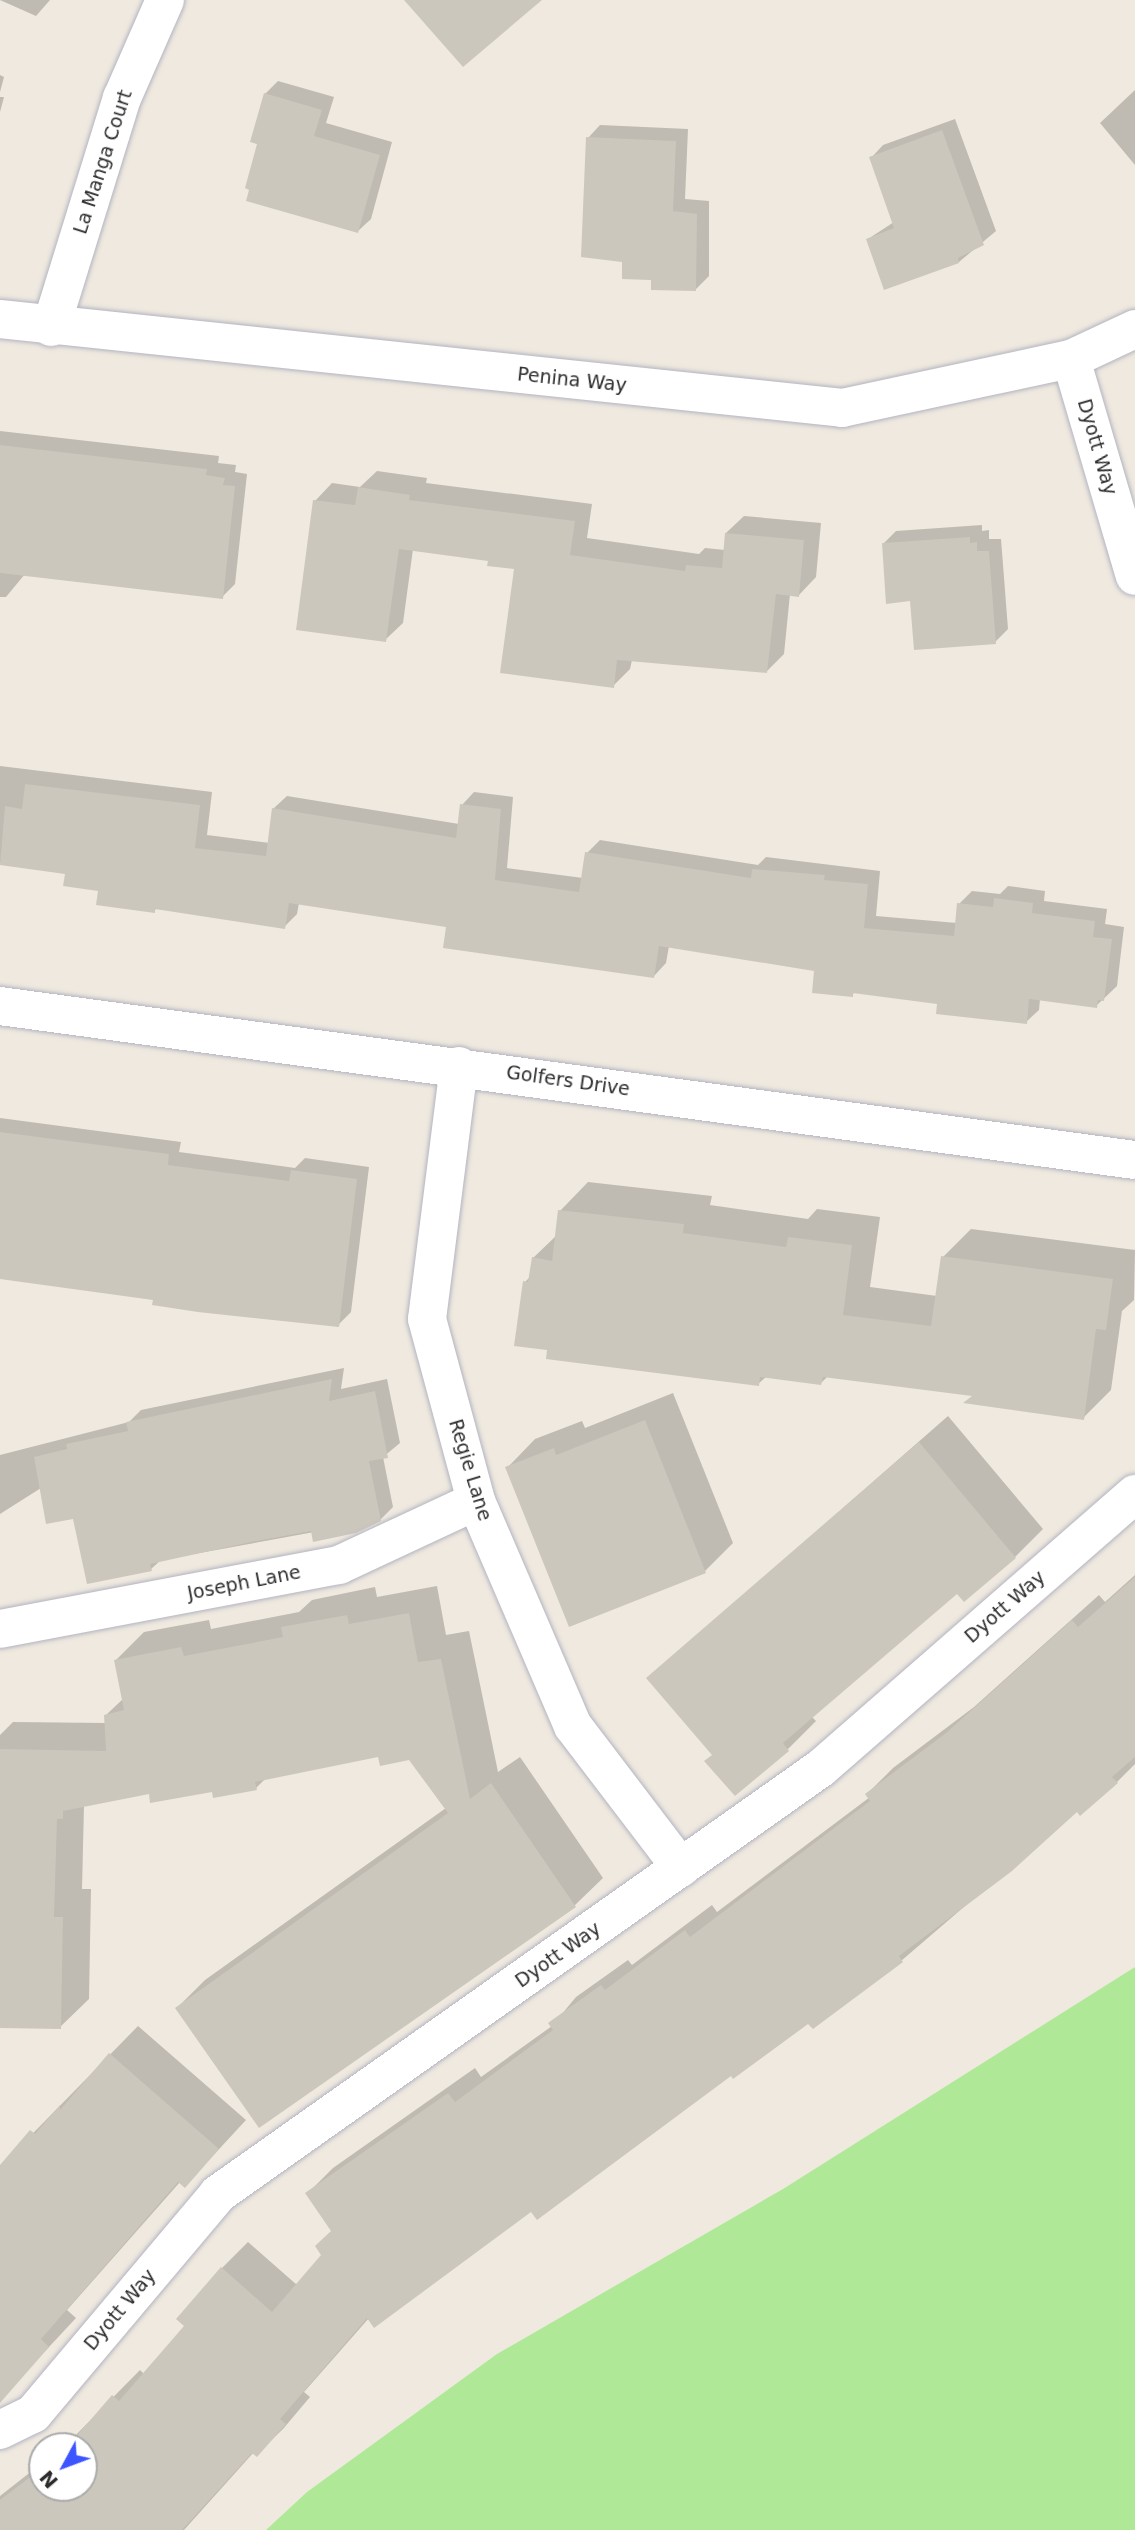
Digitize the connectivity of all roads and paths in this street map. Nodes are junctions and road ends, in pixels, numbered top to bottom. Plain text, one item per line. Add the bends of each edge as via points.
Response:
1 (164, 0) edge
2 (0, 319) edge
3 (51, 327) junction
4 (1135, 329) edge
5 (1071, 359) junction
6 (1135, 576) edge
7 (0, 1006) edge
8 (459, 1066) junction
9 (1135, 1160) edge
10 (1135, 1494) edge
11 (476, 1501) junction
12 (0, 1629) edge
13 (681, 1868) junction
14 (0, 2431) edge

1 - 3 street, La Manga Court via 122,98
2 - 3 street, Penina Way
3 - 5 street, Penina Way via 842,408
4 - 5 street, Penina Way
5 - 6 street, Dyott Way
7 - 8 street, Golfers Drive
8 - 9 street, Golfers Drive
8 - 11 street, Regie Lane via 427,1318
10 - 13 street, Dyott Way via 821,1768
11 - 12 street, Joseph Lane via 339,1565
11 - 13 street, Regie Lane via 573,1726
13 - 14 street, Dyott Way via 218,2194 33,2413

